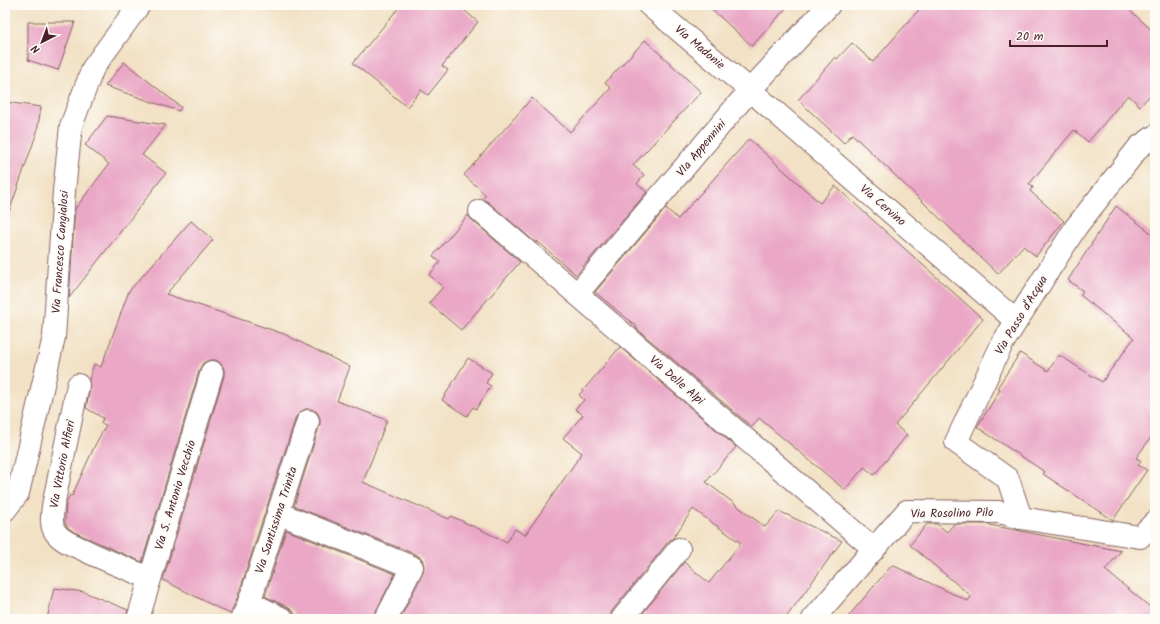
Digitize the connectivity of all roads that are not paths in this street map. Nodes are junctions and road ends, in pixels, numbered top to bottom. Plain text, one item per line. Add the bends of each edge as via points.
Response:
1 (139, 5) edge
2 (649, 5) edge
3 (829, 5) edge
4 (750, 90) junction
5 (1155, 136) edge
6 (480, 211) dead end
7 (577, 294) junction
8 (1016, 321) junction
9 (212, 372) dead end
10 (78, 385) dead end
11 (308, 420) dead end
12 (5, 510) edge
13 (278, 513) junction
14 (1022, 518) junction
15 (1155, 522) edge
16 (679, 549) dead end
17 (874, 549) junction
18 (150, 578) junction
19 (245, 611) edge
20 (138, 619) edge
21 (282, 619) edge
22 (386, 619) edge
23 (622, 619) edge
24 (813, 619) edge

1 - 12 street, Via Francesco Cangialosi via 93,68 71,126 54,337 18,493
2 - 4 street, Via Madonie
3 - 4 street, VIa Appennini
4 - 7 street, VIa Appennini
4 - 8 street, Via Cervino
5 - 8 street, Via Passo d'Acqua via 1139,147 1076,227
6 - 7 street, Via Delle Alpi
7 - 17 street, Via Delle Alpi
8 - 14 street, Via Passo d'Acqua via 1002,344 956,442 1008,479
9 - 18 street, Via S. Antonio Vecchio
10 - 18 street, Via Vittorio Alfieri via 53,506 52,520 55,532 61,538 90,553
11 - 13 street, Via Santissima Trinita
13 - 19 street, Via Santissima Trinita
13 - 22 street via 412,567
14 - 15 street, Via Rosolino Pilo via 1140,537
14 - 17 street, Via Rosolino Pilo via 999,512 907,511
16 - 23 street
17 - 24 street, Via Rosolino Pilo
18 - 20 street, Via S. Antonio Vecchio
19 - 21 street

